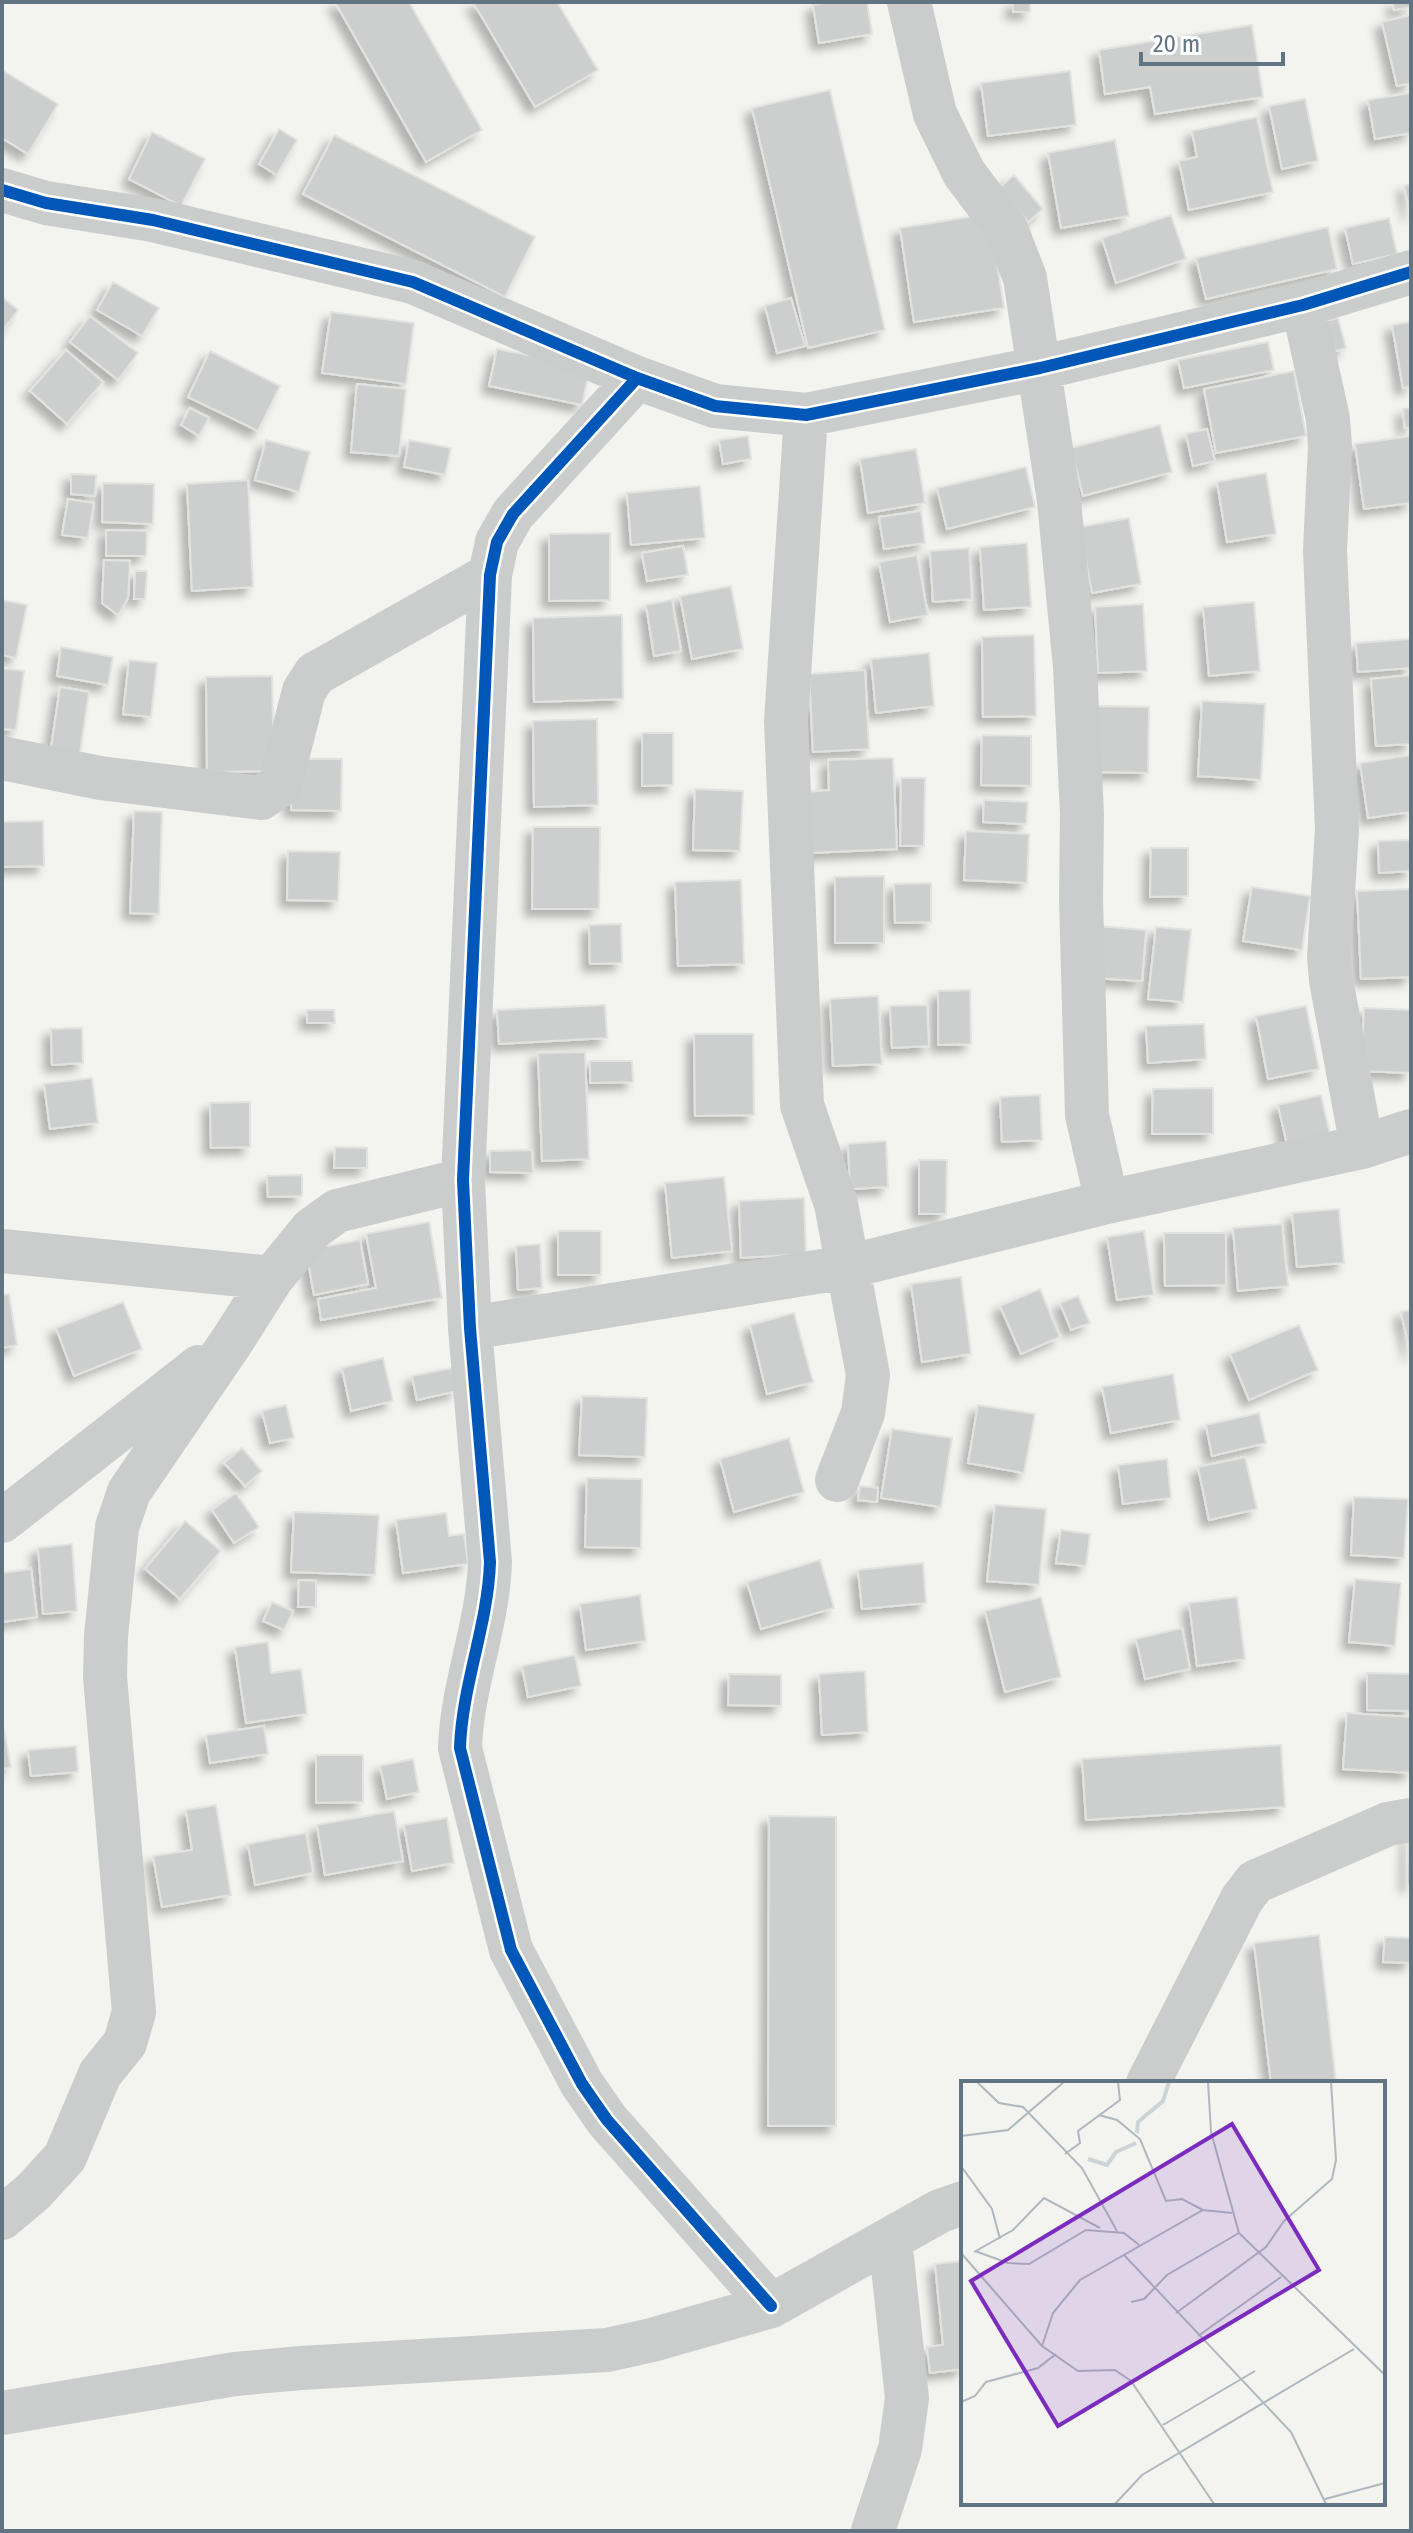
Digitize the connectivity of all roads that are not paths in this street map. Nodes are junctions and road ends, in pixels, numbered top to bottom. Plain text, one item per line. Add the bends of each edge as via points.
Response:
1 (909, 2) edge
2 (2, 190) edge
3 (1411, 272) edge
4 (1303, 305) junction
5 (1040, 368) junction
6 (637, 378) junction
7 (806, 415) junction
8 (490, 575) junction
9 (2, 758) edge
10 (1411, 1131) edge
11 (1362, 1147) junction
12 (463, 1180) junction
13 (1107, 1202) junction
14 (2, 1251) edge
15 (847, 1267) junction
16 (272, 1278) junction
17 (470, 1328) junction
18 (232, 1341) junction
19 (837, 1480) dead end
20 (2, 1521) edge
21 (1411, 1820) edge
22 (1149, 2081) edge
23 (961, 2204) edge
24 (2, 2218) edge
25 (890, 2239) junction
26 (771, 2306) junction
27 (2, 2413) edge
28 (873, 2531) edge

1 - 5 street via 935,114 964,173 1006,229 1025,278
2 - 6 street via 413,282
3 - 4 street
4 - 5 street
4 - 11 street via 1330,446 1325,550 1337,830 1329,957
5 - 7 street
5 - 13 street via 1075,667 1087,1115
6 - 7 street via 715,406
6 - 8 street via 513,514 497,542
7 - 15 street via 786,721 802,1105 836,1204
8 - 9 street via 315,674 304,691 280,785 261,798 100,778
8 - 12 street
10 - 11 street
11 - 13 street
12 - 16 street via 337,1211 312,1229
12 - 17 street
13 - 15 street
14 - 16 street
15 - 17 street
15 - 19 street via 868,1375 863,1413
16 - 18 street
17 - 26 street via 490,1562 489,1596 461,1721 460,1748 511,1950 582,2084 607,2120
18 - 20 street
18 - 24 street via 129,1492 117,1527 105,1677 134,2012 125,2043 100,2074 65,2157
21 - 22 street via 1388,1824 1255,1882
23 - 25 street
25 - 26 street
25 - 28 street via 907,2398 900,2449
26 - 27 street via 607,2350 235,2374

